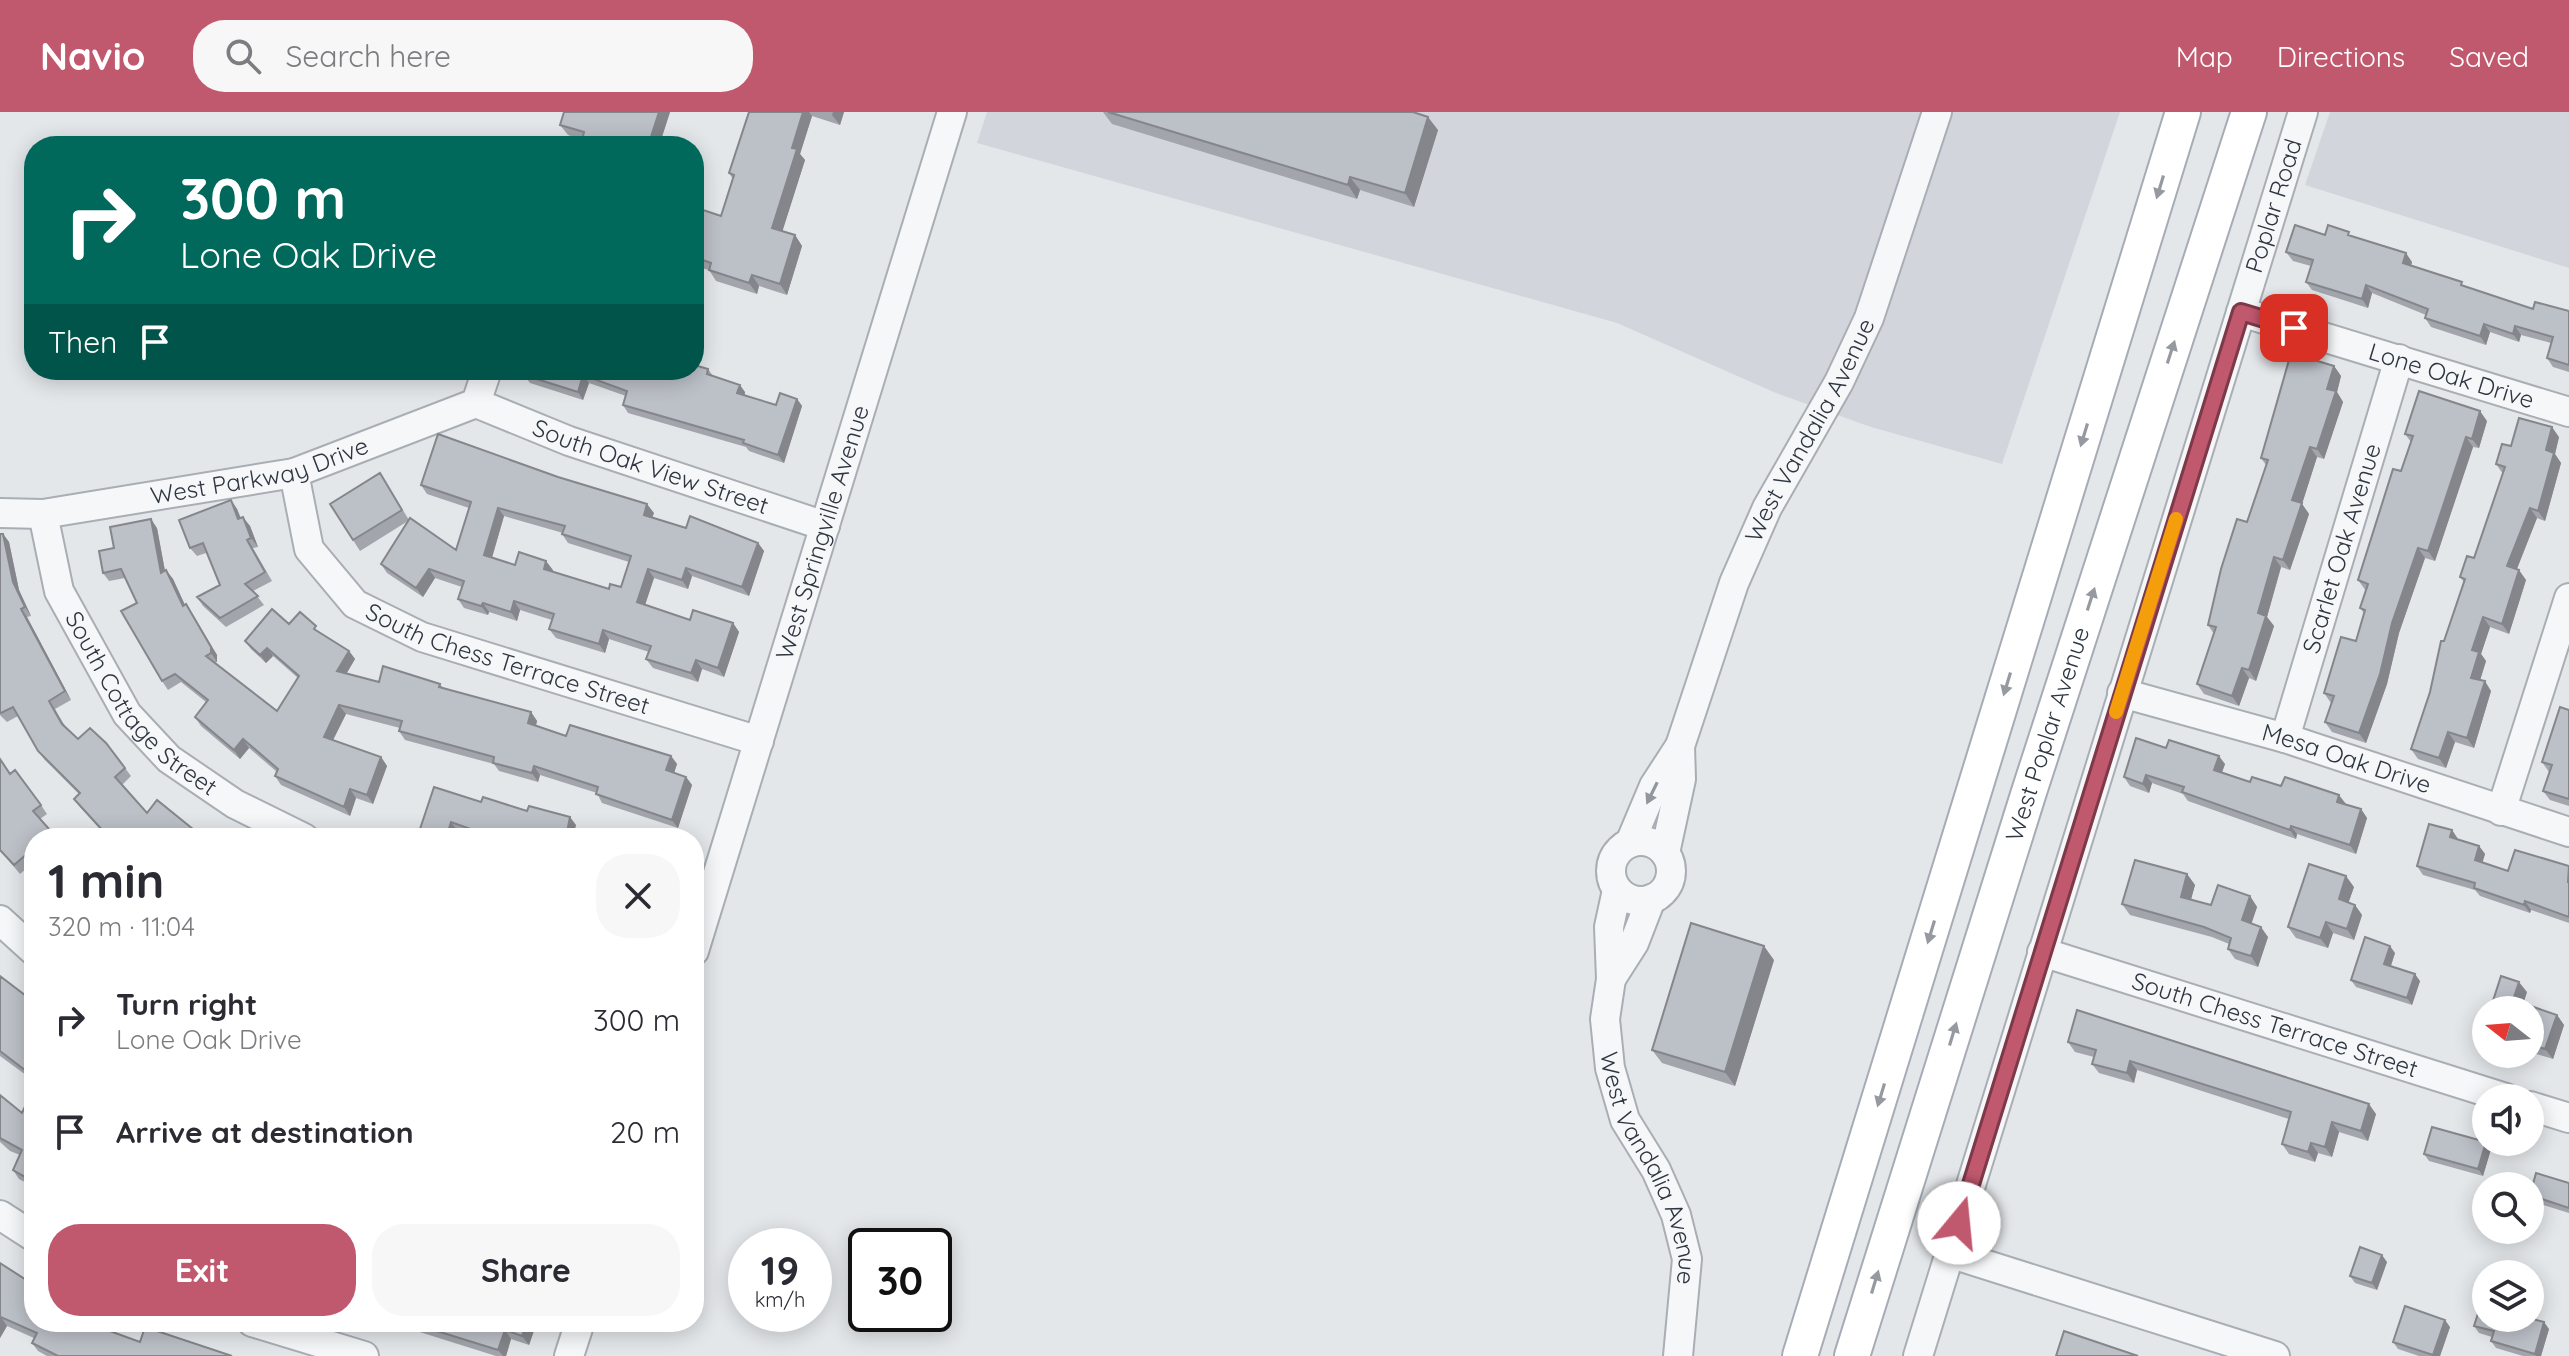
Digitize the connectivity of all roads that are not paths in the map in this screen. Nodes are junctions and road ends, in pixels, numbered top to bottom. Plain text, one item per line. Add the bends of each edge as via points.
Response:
1 (952, 112) edge
2 (1937, 112) edge
3 (2183, 112) edge
4 (2249, 112) edge
5 (2303, 112) edge
6 (2241, 312) junction
7 (2399, 359) junction
8 (484, 380) edge
9 (476, 403) junction
10 (2569, 412) edge
11 (294, 473) junction
12 (0, 513) edge
13 (43, 514) junction
14 (825, 526) junction
15 (2569, 598) edge
16 (2122, 693) junction
17 (2285, 738) junction
18 (759, 741) junction
19 (1680, 746) junction
20 (2501, 811) junction
21 (284, 828) edge
22 (2569, 832) edge
23 (1630, 843) junction
24 (1665, 853) junction
25 (1617, 890) junction
26 (1651, 899) junction
27 (704, 919) edge
28 (4, 932) edge
29 (24, 945) edge
30 (2042, 952) junction
31 (1611, 979) junction
32 (2472, 1087) edge
33 (2544, 1110) edge
34 (2569, 1118) edge
35 (0, 1215) edge
36 (24, 1231) edge
37 (1949, 1253) junction
38 (285, 1332) edge
39 (577, 1332) edge
40 (364, 1356) edge
41 (569, 1356) edge
42 (1678, 1356) edge
43 (1800, 1356) edge
44 (1852, 1356) edge
45 (1918, 1356) edge
46 (2275, 1356) edge

1 - 14 street, West Springville Avenue
2 - 19 street, West Vandalia Avenue via 1869,318 1767,508 1734,583
3 -> 43 main road
44 -> 4 main road, West Poplar Avenue
5 - 6 street, Poplar Road
6 - 7 street, Lone Oak Drive
6 - 16 street, Poplar Road
7 - 10 street, Lone Oak Drive
7 - 17 street, Scarlet Oak Avenue
8 - 9 street
9 - 11 street, West Parkway Drive
9 - 14 street, South Oak View Street via 569,441
11 - 13 street, West Parkway Drive
11 - 18 street, South Chess Terrace Street via 309,549 355,604 422,637
12 - 13 street, West Parkway Drive
13 - 21 street, South Cottage Street via 59,591 127,714 169,759 235,804
14 - 18 street, West Springville Avenue
15 - 20 street
16 - 17 street, Mesa Oak Drive
16 - 30 street, Poplar Road
17 - 20 street, Mesa Oak Drive
18 - 27 street, West Springville Avenue
19 -> 23 street, West Vandalia Avenue via 1654,786
19 - 24 street, West Vandalia Avenue via 1681,779
20 - 22 street, Mesa Oak Drive
23 - 24 street via 1649,842
23 - 25 street via 1612,865
24 - 26 street via 1670,880
25 - 26 street via 1632,900
25 - 31 street, West Vandalia Avenue via 1609,927
26 - 31 street, West Vandalia Avenue via 1634,943
28 - 29 street
30 - 32 street, South Chess Terrace Street
30 - 37 street, Poplar Road
31 - 42 street, West Vandalia Avenue via 1605,1019 1610,1068 1625,1120 1676,1215 1687,1259
33 - 34 street
35 - 36 street
37 - 45 street, Poplar Road
37 - 46 street
38 - 40 street
39 - 41 street

